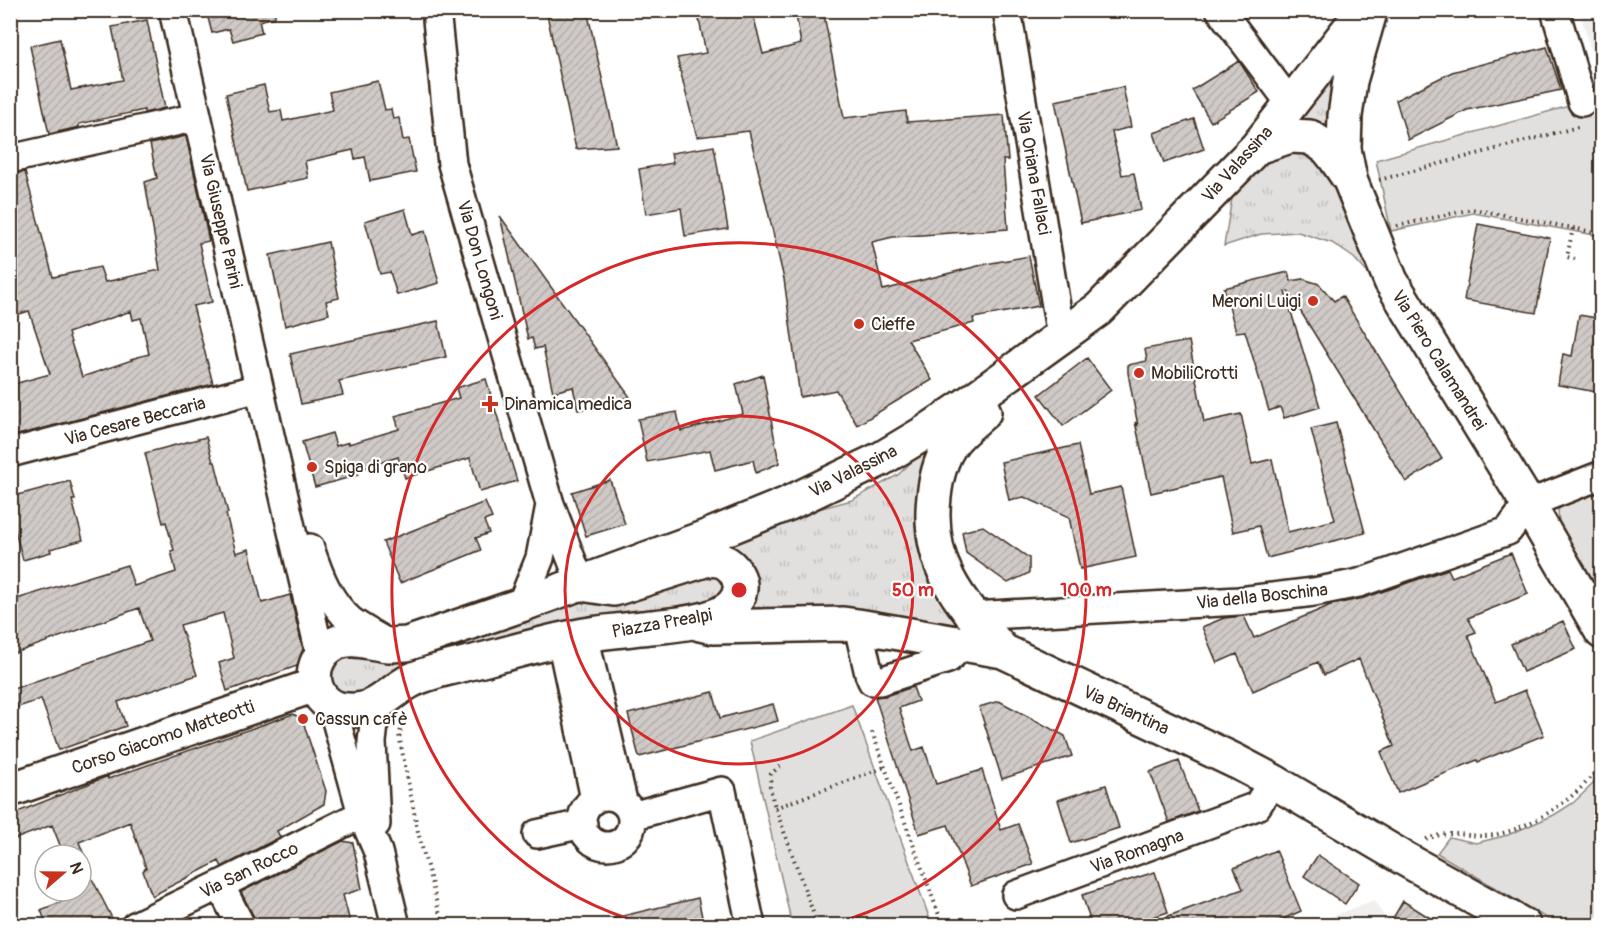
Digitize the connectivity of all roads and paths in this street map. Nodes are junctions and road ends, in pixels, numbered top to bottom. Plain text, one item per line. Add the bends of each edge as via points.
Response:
1 (173, 10) edge
2 (436, 10) edge
3 (1007, 10) edge
4 (1220, 10) edge
5 (1364, 10) edge
6 (1370, 10) edge
7 (1555, 10) edge
8 (1290, 103) junction
9 (1584, 113) joint
10 (197, 117) junction
11 (1257, 147) junction
12 (10, 159) edge
13 (1360, 182) junction
14 (1396, 226) dead end
15 (1573, 228) junction
16 (1602, 234) edge
17 (1575, 259) dead end
18 (1099, 309) junction
19 (1061, 336) junction
20 (259, 388) junction
21 (270, 431) junction
22 (10, 453) edge
23 (1602, 475) edge
24 (550, 504) junction
25 (1528, 504) junction
26 (581, 584) junction
27 (521, 605) junction
28 (690, 622) junction
29 (858, 626) junction
30 (968, 630) junction
31 (1602, 632) edge
32 (573, 637) junction
33 (389, 645) junction
34 (1003, 651) joint
35 (322, 682) junction
36 (376, 706) junction
37 (872, 732) dead end
38 (1602, 762) edge
39 (780, 766) dead end
40 (885, 767) junction
41 (10, 790) edge
42 (1265, 794) junction
43 (595, 799) junction
44 (627, 808) junction
45 (775, 808) junction
46 (362, 814) junction
47 (583, 824) junction
48 (537, 834) dead end
49 (378, 852) junction
50 (1405, 859) junction
51 (220, 885) junction
52 (1017, 895) dead end
53 (135, 926) edge
54 (241, 926) edge
55 (396, 926) edge
56 (751, 926) edge
57 (818, 926) edge
58 (943, 926) edge
59 (1524, 926) edge

1 - 10 street, Via Giuseppe Parini
2 - 24 street, Via Don Longoni via 452,164
3 - 19 street, Via Oriana Fallaci
4 - 8 street
5 - 8 main road, Via Valassina
6 - 13 main road via 1350,81 1344,149
7 - 9 street
8 - 11 main road, Via Valassina
9 - 13 path
10 - 12 street
10 - 20 street, Via Giuseppe Parini
11 - 13 main road, Via Piero Calamandrei via 1290,136 1310,137 1327,148
11 - 18 main road, Via Valassina
13 - 25 main road, Via Piero Calamandrei via 1391,281
14 - 15 path via 1472,209
15 - 16 path
15 - 17 path via 1567,257
18 - 19 main road, Via Valassina
18 - 30 main road, Via Valassina via 954,439 944,454 936,481 934,541
19 - 26 main road, Via Valassina via 966,405 881,459 787,504
20 - 21 street, Via Giuseppe Parini
20 - 22 street, Via Cesare Beccaria
21 - 33 street, Via Giuseppe Parini via 319,574 334,602 352,621
21 - 35 street, Via Giuseppe Parini
23 - 25 street
24 - 26 street, Via Don Longoni
24 - 27 street, Via Don Longoni via 540,558
25 - 30 street, Via della Boschina via 1508,531 1359,583 1239,602
25 - 31 main road, Via Piero Calamandrei
26 - 27 main road, Piazza Prealpi
26 - 28 main road, Piazza Prealpi via 614,589 705,560 725,562 739,576 738,597 724,612
27 - 33 main road, Piazza Prealpi via 425,639
28 - 29 main road via 713,627
28 - 32 main road, Piazza Prealpi
29 - 30 main road
29 - 30 street via 872,681 948,659
30 - 34 main road, Via Valassina
32 - 36 main road, Piazza Prealpi via 431,673 412,680
32 - 43 street
32 - 44 street via 589,657
33 - 35 main road, Piazza Prealpi via 350,639 336,643
34 - 42 main road, Via Briantina via 1237,762
35 - 36 main road, Piazza Prealpi via 346,711
35 - 41 main road, Corso Giacomo Matteotti
35 - 46 street, Via Giuseppe Parini
36 - 49 street, Via Giuseppe Parini via 372,742
37 - 40 path
38 - 50 path via 1570,798 1536,819 1494,835 1448,834 1416,841
39 - 45 path via 771,774
40 - 45 path
40 - 58 path
42 - 50 main road, Via Briantina
42 - 52 street, Via Romagna
43 - 44 street via 616,797
43 - 47 street via 585,810
44 - 47 street via 632,824 619,843 596,843
44 - 56 street via 722,791
45 - 57 path
46 - 49 street, Via Giuseppe Parini
46 - 51 street, Via San Rocco
47 - 48 street
49 - 55 street, Via Giuseppe Parini
50 - 59 main road, Via Briantina
51 - 53 street, Via San Rocco
51 - 54 street

